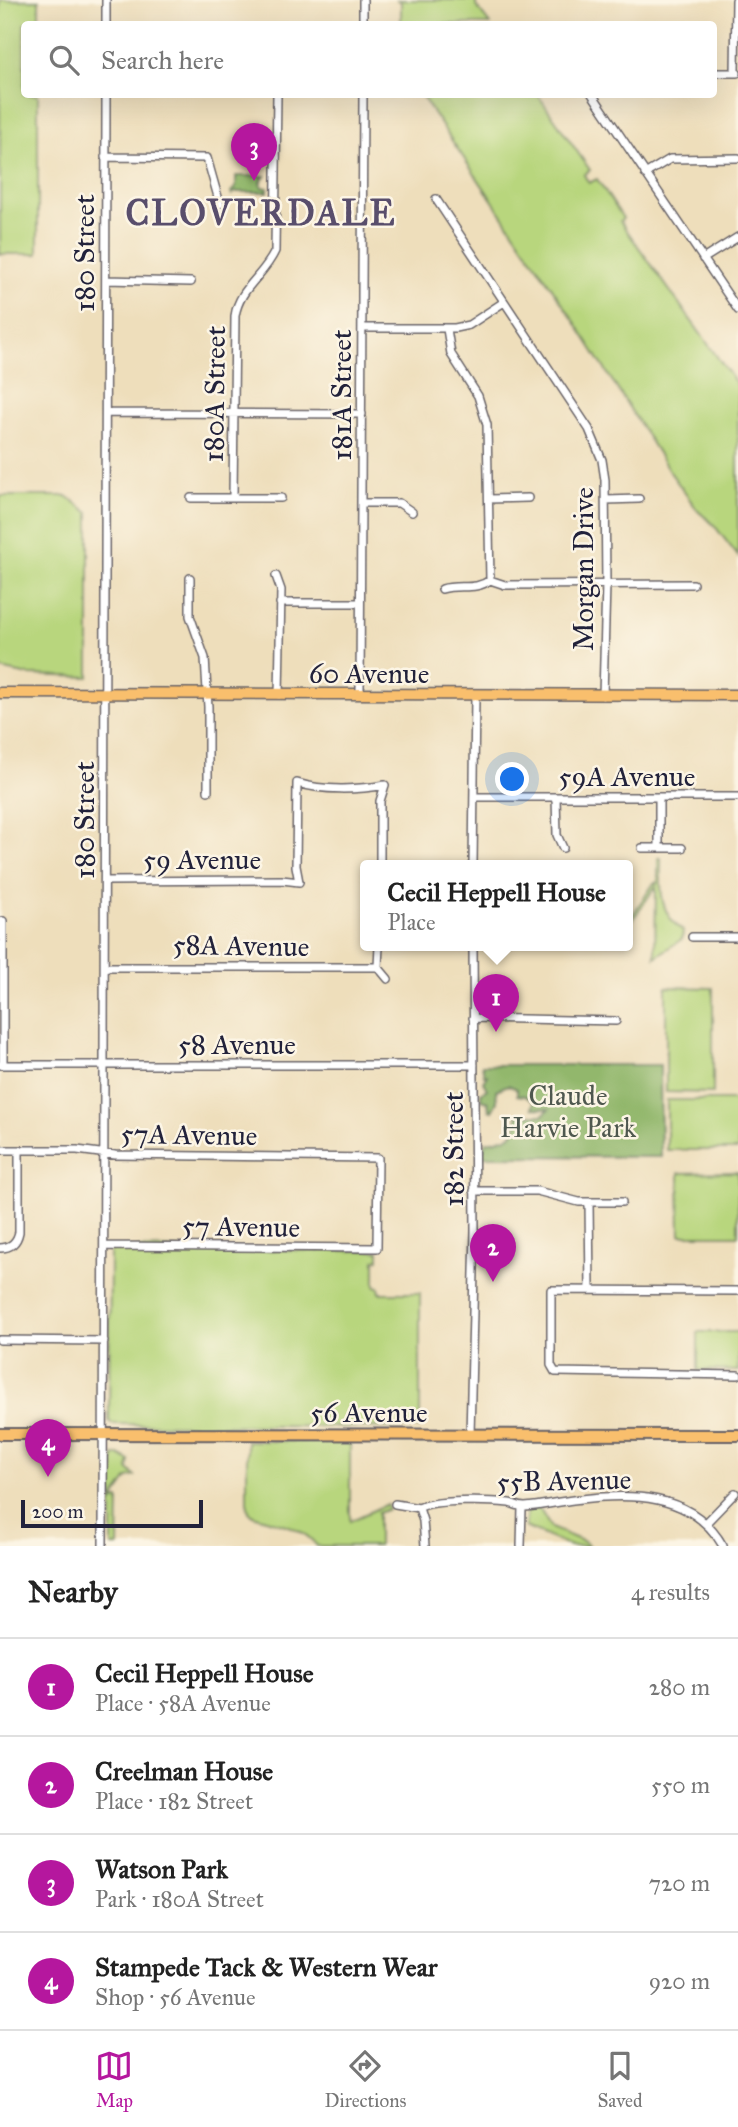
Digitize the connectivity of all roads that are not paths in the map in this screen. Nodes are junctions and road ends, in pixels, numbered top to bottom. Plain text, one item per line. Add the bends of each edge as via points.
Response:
1 (106, 0) edge
2 (363, 0) edge
3 (736, 0) edge
4 (106, 21) edge
5 (363, 21) edge
6 (717, 73) edge
7 (737, 73) edge
8 (106, 98) edge
9 (277, 98) edge
10 (363, 98) edge
11 (595, 98) edge
12 (105, 157) junction
13 (738, 158) edge
14 (645, 174) junction
15 (436, 199) dead end
16 (220, 204) dead end
17 (738, 237) edge
18 (703, 259) junction
19 (106, 280) junction
20 (191, 282) dead end
21 (504, 302) junction
22 (738, 310) edge
23 (362, 328) junction
24 (447, 329) junction
25 (106, 413) junction
26 (234, 414) junction
27 (362, 414) junction
28 (233, 496) junction
29 (191, 498) dead end
30 (281, 498) dead end
31 (528, 498) dead end
32 (489, 499) junction
33 (639, 499) dead end
34 (606, 500) junction
35 (362, 503) junction
36 (412, 512) dead end
37 (276, 576) dead end
38 (190, 578) dead end
39 (490, 580) junction
40 (606, 584) junction
41 (693, 584) dead end
42 (442, 589) dead end
43 (281, 603) junction
44 (360, 603) junction
45 (0, 693) edge
46 (105, 694) junction
47 (206, 695) junction
48 (279, 695) junction
49 (360, 695) junction
50 (738, 695) edge
51 (475, 696) junction
52 (603, 696) junction
53 (208, 791) dead end
54 (474, 797) junction
55 (556, 797) junction
56 (659, 797) junction
57 (738, 797) edge
58 (563, 848) dead end
59 (642, 848) dead end
60 (659, 848) junction
61 (682, 848) dead end
62 (380, 860) edge
63 (473, 860) edge
64 (105, 881) junction
65 (3, 920) dead end
66 (692, 937) dead end
67 (738, 937) edge
68 (379, 951) edge
69 (473, 951) edge
70 (105, 967) junction
71 (378, 967) junction
72 (388, 979) dead end
73 (473, 1018) junction
74 (616, 1021) dead end
75 (2, 1065) edge
76 (104, 1065) junction
77 (474, 1065) junction
78 (0, 1150) edge
79 (19, 1150) junction
80 (104, 1153) junction
81 (474, 1191) junction
82 (589, 1202) junction
83 (622, 1202) dead end
84 (104, 1246) junction
85 (0, 1248) edge
86 (377, 1248) joint
87 (590, 1290) junction
88 (738, 1291) edge
89 (0, 1340) edge
90 (104, 1341) junction
91 (738, 1375) edge
92 (0, 1434) edge
93 (104, 1434) junction
94 (470, 1435) junction
95 (738, 1435) edge
96 (735, 1493) dead end
97 (395, 1504) dead end
98 (522, 1507) junction
99 (419, 1508) junction
100 (706, 1523) junction
101 (103, 1546) edge
102 (425, 1546) edge
103 (521, 1546) edge
104 (723, 1546) edge

1 - 4 street
2 - 5 street
3 - 7 street
6 - 7 street
8 - 12 street, 180 Street
9 - 26 street, 180A Street via 277,243 271,261 236,306
10 - 23 street, 181A Street
11 - 14 street
12 - 16 street via 207,158
12 - 19 street, 180 Street
13 - 14 street via 670,159
14 - 18 street
15 - 21 street, Morgan Drive
17 - 18 street
18 - 22 street
19 - 20 street
19 - 25 street, 180 Street
21 - 24 street via 469,325
21 - 34 street, Morgan Drive via 589,429 602,460
23 - 24 street
23 - 27 street, 181A Street
24 - 32 street via 451,354 485,414
25 - 26 street
25 - 46 street, 180 Street
26 - 27 street
26 - 28 street, 180A Street
27 - 35 street, 181A Street
28 - 29 street
28 - 30 street
31 - 32 street
32 - 39 street
33 - 34 street
34 - 40 street, Morgan Drive
35 - 36 street via 399,503
35 - 44 street, 181A Street
37 - 43 street
38 - 47 street via 190,616 205,658
39 - 40 street
39 - 42 street via 477,587
40 - 41 street
40 - 52 street, Morgan Drive
43 - 44 street
43 - 48 street
44 - 49 street, 181A Street
45 - 46 main road, 60 Avenue
46 - 47 main road, 60 Avenue
46 - 64 street, 180 Street
47 - 48 main road, 60 Avenue
47 - 53 street
48 - 49 main road, 60 Avenue
49 - 51 main road, 60 Avenue
50 - 52 main road, 60 Avenue
51 - 52 main road, 60 Avenue
51 - 54 street
54 - 55 street, 59A Avenue
54 - 63 street
55 - 56 street, 59A Avenue
55 - 58 street via 557,835
56 - 57 street, 59A Avenue
56 - 60 street
59 - 60 street
60 - 61 street
62 - 64 street, 59 Avenue via 380,801 385,785 311,787 297,783 299,882
64 - 70 street, 180 Street
65 - 75 street
66 - 67 street
68 - 71 street
69 - 73 street, 182 Street
70 - 71 street, 58A Avenue
70 - 76 street, 180 Street
71 - 72 street
73 - 74 street
73 - 77 street, 182 Street
75 - 76 street, 58 Avenue
76 - 77 street, 58 Avenue
76 - 80 street, 180 Street
77 - 81 street, 182 Street
78 - 79 street, 57A Avenue
79 - 80 street, 57A Avenue
79 - 85 street via 18,1237 11,1247
80 - 84 street, 180 Street
80 - 86 street, 57A Avenue via 378,1158
81 - 82 street via 537,1191
81 - 94 street, 182 Street
82 - 83 street
82 - 87 street
84 - 86 street, 57 Avenue
84 - 90 street, 180 Street
87 - 88 street
87 - 91 street via 551,1290 551,1365 555,1372
89 - 90 street
90 - 93 street, 180 Street
92 - 93 highway, 56 Avenue
93 - 94 highway, 56 Avenue
93 - 101 street, 180 Street
94 - 95 highway, 56 Avenue
96 - 100 street
97 - 99 street
98 - 99 street, 55B Avenue via 431,1502
98 - 100 street, 55B Avenue via 585,1499 657,1499 681,1506
98 - 103 street
99 - 102 street
100 - 104 street

